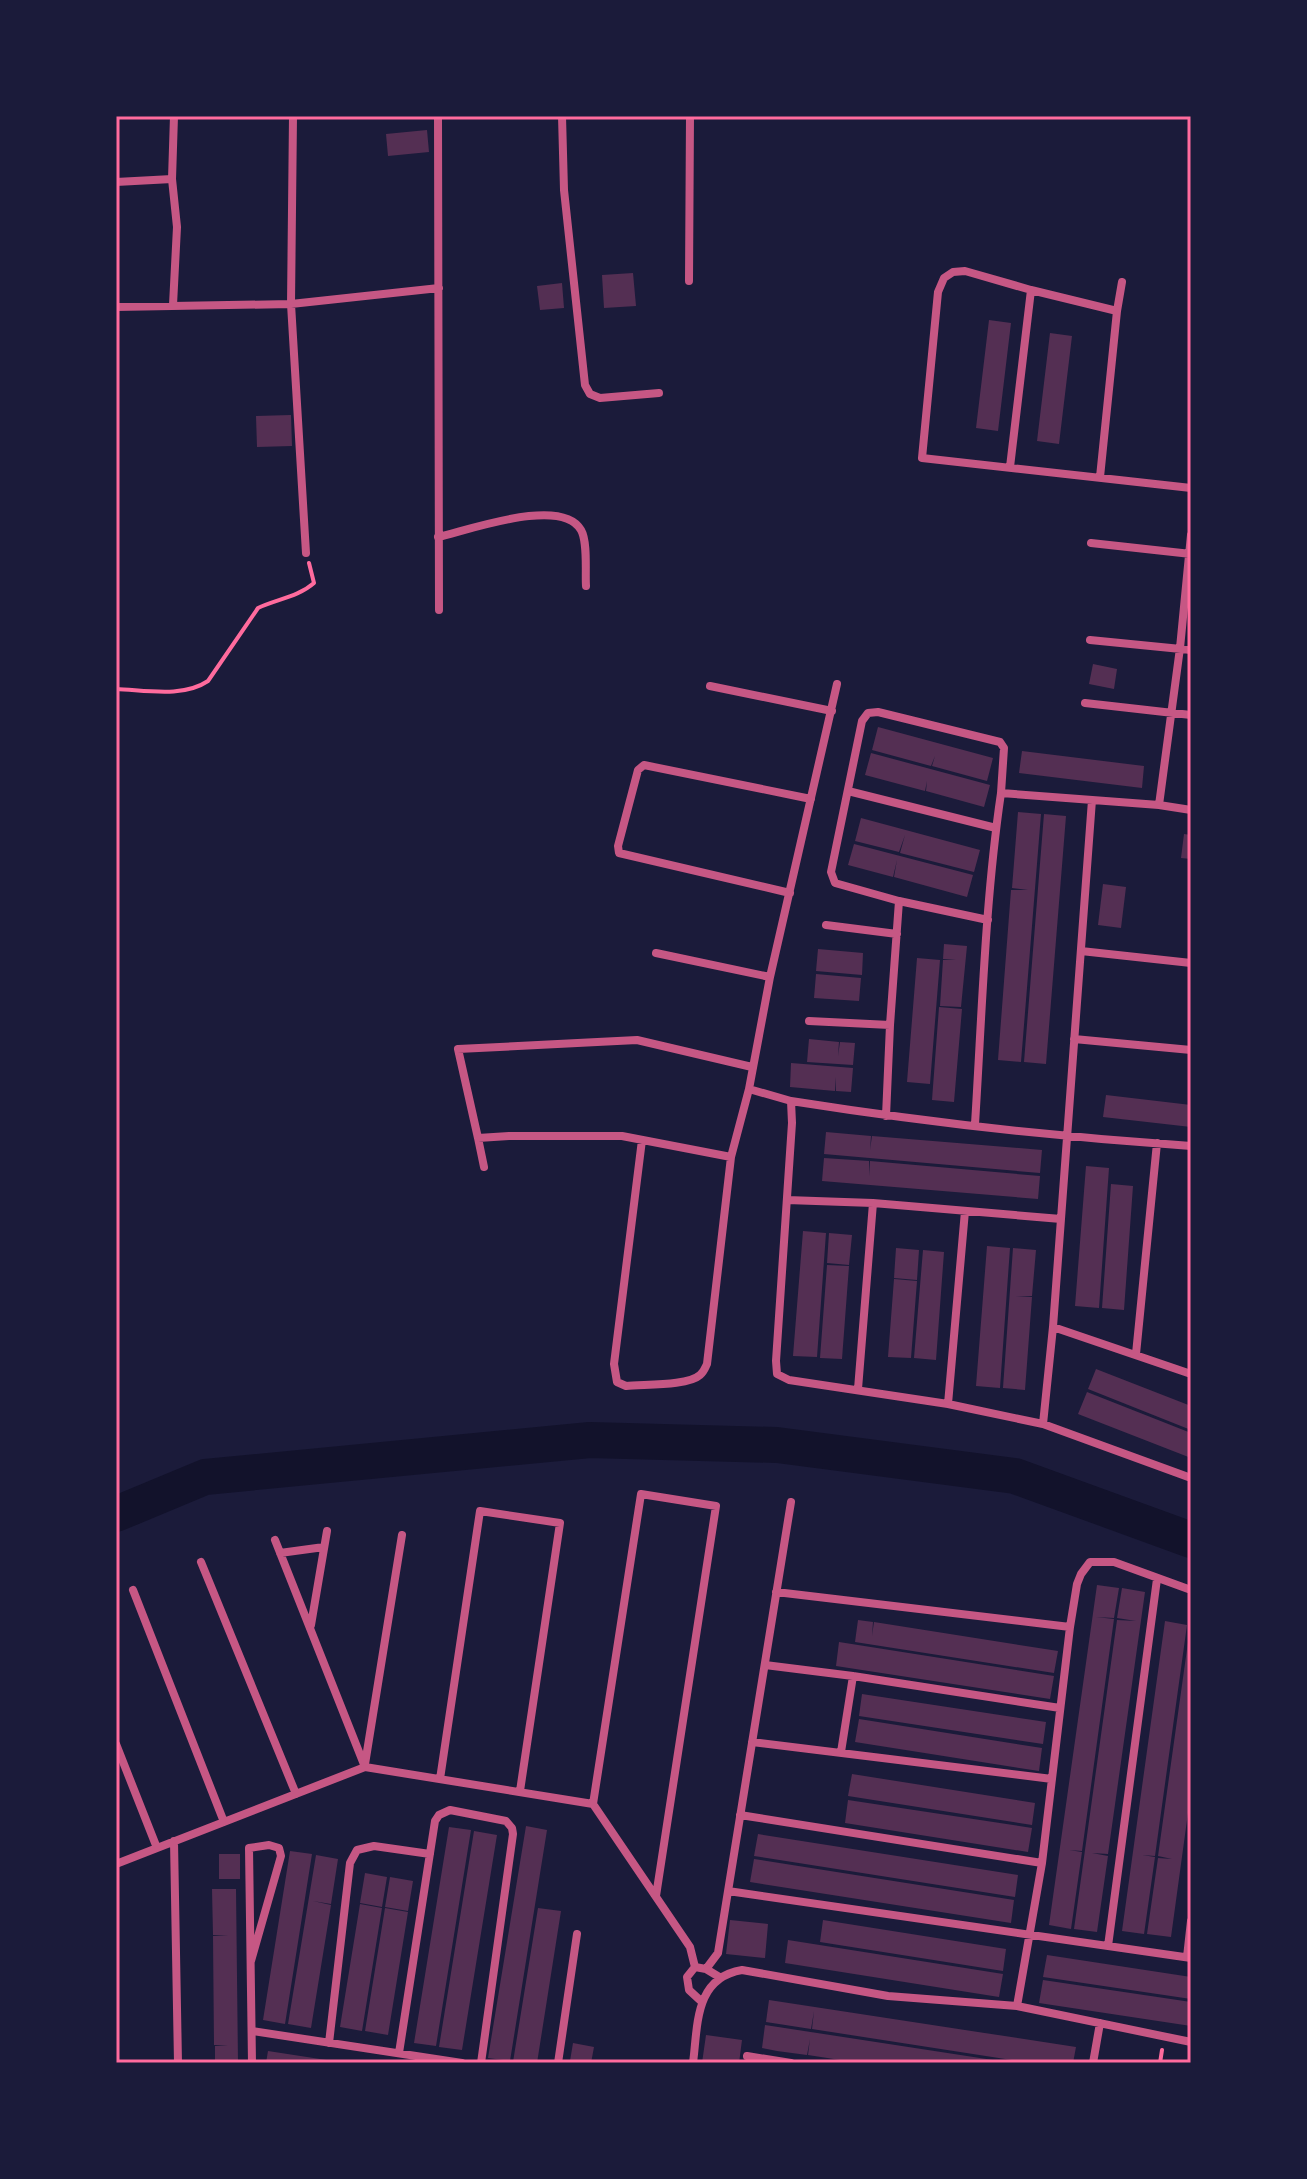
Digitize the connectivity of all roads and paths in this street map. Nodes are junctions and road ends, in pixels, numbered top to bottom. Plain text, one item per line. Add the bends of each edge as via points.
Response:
1 (174, 116) edge
2 (293, 116) edge
3 (438, 116) edge
4 (562, 116) edge
5 (690, 116) edge
6 (172, 179) junction
7 (116, 182) edge
8 (689, 281) dead end
9 (1122, 282) dead end
10 (439, 288) junction
11 (1031, 290) junction
12 (291, 304) junction
13 (173, 305) junction
14 (116, 307) edge
15 (1117, 311) junction
16 (659, 393) dead end
17 (1010, 467) junction
18 (1100, 477) junction
19 (1191, 488) edge
20 (1191, 535) edge
21 (438, 537) junction
22 (1091, 543) dead end
23 (306, 553) joint
24 (1190, 554) edge
25 (586, 586) dead end
26 (439, 610) dead end
27 (1090, 640) dead end
28 (1180, 648) junction
29 (1191, 650) edge
30 (837, 684) dead end
31 (710, 686) dead end
32 (116, 689) edge
33 (1085, 703) dead end
34 (832, 711) junction
35 (1170, 713) junction
36 (1191, 715) edge
37 (848, 791) junction
38 (1001, 793) junction
39 (811, 799) junction
40 (1092, 800) junction
41 (1159, 805) junction
42 (1191, 810) edge
43 (996, 828) junction
44 (790, 893) junction
45 (899, 901) junction
46 (988, 920) junction
47 (826, 925) dead end
48 (897, 934) junction
49 (1081, 951) junction
50 (656, 953) dead end
51 (1191, 963) edge
52 (770, 977) junction
53 (809, 1021) dead end
54 (890, 1025) junction
55 (1074, 1039) junction
56 (1191, 1050) edge
57 (752, 1067) junction
58 (749, 1089) junction
59 (791, 1101) junction
60 (886, 1116) junction
61 (975, 1124) junction
62 (1067, 1136) junction
63 (478, 1138) junction
64 (642, 1140) junction
65 (1157, 1143) junction
66 (1191, 1146) edge
67 (731, 1157) junction
68 (484, 1167) dead end
69 (787, 1200) junction
70 (873, 1203) junction
71 (965, 1211) junction
72 (1061, 1219) junction
73 (1053, 1327) junction
74 (1136, 1354) junction
75 (1191, 1374) edge
76 (858, 1389) junction
77 (948, 1404) junction
78 (1043, 1424) junction
79 (1191, 1478) edge
80 (791, 1502) dead end
81 (327, 1531) dead end
82 (402, 1535) dead end
83 (275, 1540) dead end
84 (324, 1547) junction
85 (280, 1553) junction
86 (201, 1562) dead end
87 (1157, 1579) junction
88 (133, 1590) dead end
89 (1191, 1590) edge
90 (776, 1592) junction
91 (1070, 1627) junction
92 (310, 1629) junction
93 (765, 1665) junction
94 (853, 1676) junction
95 (1060, 1708) junction
96 (752, 1742) junction
97 (116, 1744) edge
98 (841, 1752) junction
99 (365, 1767) junction
100 (440, 1779) junction
101 (1052, 1779) junction
102 (520, 1791) junction
103 (296, 1794) junction
104 (593, 1804) junction
105 (740, 1815) junction
106 (224, 1822) junction
107 (174, 1841) junction
108 (157, 1848) junction
109 (430, 1854) junction
110 (1042, 1863) junction
111 (116, 1864) edge
112 (728, 1891) junction
113 (656, 1896) junction
114 (1191, 1921) edge
115 (577, 1934) dead end
116 (1030, 1934) junction
117 (1108, 1946) junction
118 (1189, 1958) edge
119 (251, 1961) junction
120 (695, 1967) junction
121 (706, 1969) junction
122 (721, 1978) junction
123 (702, 2002) junction
124 (1017, 2006) junction
125 (1100, 2023) junction
126 (252, 2031) junction
127 (1191, 2042) edge
128 (329, 2043) junction
129 (399, 2053) junction
130 (747, 2056) dead end
131 (774, 2062) edge
132 (178, 2063) edge
133 (252, 2063) edge
134 (462, 2063) edge
135 (481, 2063) edge
136 (558, 2063) edge
137 (693, 2063) edge
138 (791, 2063) edge
139 (1093, 2063) edge

1 - 6 street
2 - 12 street
3 - 10 street
4 - 16 street via 564,190 585,385 600,398
5 - 8 street
6 - 7 street
6 - 13 street via 177,227
9 - 15 street
10 - 12 street
10 - 21 street
11 - 15 street
11 - 17 street
11 - 17 street via 965,271 944,278 938,292 922,458
12 - 13 street
12 - 23 street
13 - 14 street
15 - 18 street
17 - 18 street
18 - 19 street
20 - 24 street
21 - 25 street via 524,516 565,518 584,534
21 - 26 street
22 - 24 street
23 - 32 path via 314,583 258,608 199,688
24 - 28 street
27 - 28 street
28 - 29 street
28 - 35 street
30 - 34 street
31 - 34 street
33 - 35 street
34 - 39 street
35 - 36 street
35 - 41 street
37 - 38 street via 862,721 868,713 878,712 1000,742
37 - 43 street
37 - 45 street via 831,872 835,883
38 - 40 street
38 - 43 street
39 - 44 street
39 - 44 street via 644,765 638,770 618,846 619,853
40 - 41 street
40 - 49 street
41 - 42 street
43 - 46 street
44 - 52 street
45 - 46 street
45 - 48 street
46 - 61 street
47 - 48 street
48 - 54 street
49 - 51 street
49 - 55 street
50 - 52 street
52 - 57 street
53 - 54 street
54 - 60 street
55 - 56 street
55 - 62 street
57 - 58 street
57 - 63 street via 637,1040 458,1049
58 - 59 street
58 - 67 street
59 - 60 street
59 - 69 street
60 - 61 street
61 - 62 street
62 - 65 street
62 - 72 street
63 - 64 street
63 - 68 street
64 - 67 street
64 - 67 street via 614,1364 617,1382 626,1386 686,1381 698,1377 707,1364
65 - 66 street
65 - 74 street
69 - 70 street
69 - 76 street via 777,1374
70 - 71 street
70 - 76 street
71 - 72 street
71 - 77 street
72 - 73 street
73 - 74 street
73 - 78 street
74 - 75 street
76 - 77 street
77 - 78 street
78 - 79 street
80 - 90 street
81 - 84 street
82 - 99 street
83 - 85 street
84 - 85 street
84 - 92 street
85 - 92 street
86 - 103 street
87 - 89 street
87 - 91 street via 1114,1562 1090,1562 1077,1584
87 - 117 street
88 - 106 street
90 - 91 street
90 - 93 street
91 - 95 street
92 - 99 street
93 - 94 street
93 - 96 street
94 - 95 street
94 - 98 street
95 - 101 street
96 - 98 street
96 - 105 street
97 - 108 street
98 - 101 street
99 - 100 street
99 - 103 street
100 - 102 street
100 - 102 street via 480,1511 560,1523
101 - 110 street
102 - 104 street
103 - 106 street
104 - 113 street
104 - 113 street via 641,1494 716,1506
105 - 110 street
105 - 112 street
106 - 107 street
107 - 108 street
107 - 132 street
108 - 111 street
109 - 128 street via 374,1846 357,1850 350,1863
109 - 129 street
109 - 135 street via 435,1821 450,1810 506,1821 512,1828
110 - 116 street
112 - 116 street
112 - 121 street via 718,1953
113 - 120 street via 690,1947
114 - 118 street
115 - 136 street
116 - 117 street
116 - 124 street
117 - 118 street
119 - 119 street via 281,1856 279,1848 269,1845 249,1848
119 - 126 street
120 - 121 street
120 - 123 street via 687,1977 689,1990
121 - 122 street
122 - 123 street
122 - 124 street via 742,1970 888,1996
123 - 137 street
124 - 125 street
125 - 127 street
125 - 139 street
126 - 128 street
126 - 133 street
128 - 129 street
129 - 134 street
130 - 131 street
131 - 138 street

